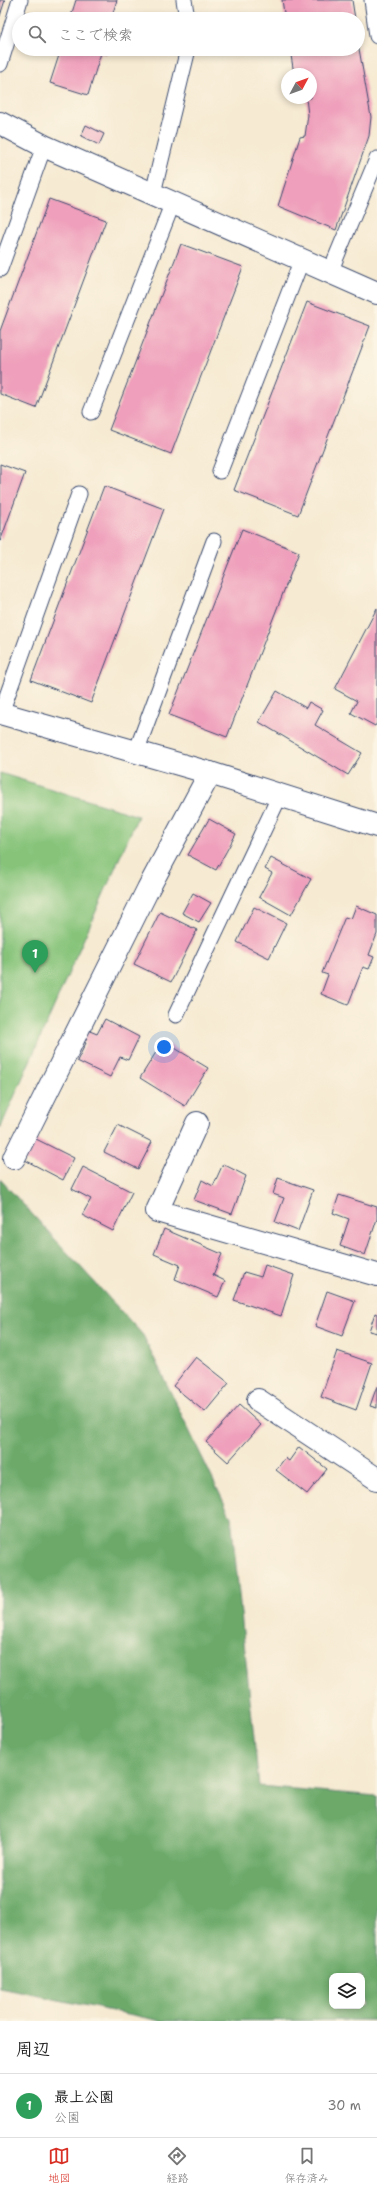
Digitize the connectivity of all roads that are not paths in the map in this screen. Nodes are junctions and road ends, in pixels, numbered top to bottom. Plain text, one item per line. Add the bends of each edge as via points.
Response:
1 (20, 0) edge
2 (184, 0) edge
3 (372, 0) edge
4 (16, 12) edge
5 (186, 12) edge
6 (12, 26) edge
7 (377, 36) edge
8 (186, 56) edge
9 (0, 64) edge
10 (0, 123) edge
11 (44, 146) junction
12 (377, 159) edge
13 (152, 194) junction
14 (173, 202) junction
15 (302, 259) junction
16 (0, 269) edge
17 (330, 272) junction
18 (377, 293) edge
19 (91, 412) dead end
20 (220, 471) dead end
21 (79, 494) dead end
22 (214, 541) dead end
23 (0, 713) edge
24 (136, 752) junction
25 (210, 773) junction
26 (280, 795) junction
27 (377, 826) edge
28 (176, 1015) dead end
29 (197, 1123) dead end
30 (14, 1158) dead end
31 (377, 1275) edge
32 (258, 1400) dead end
33 (377, 1479) edge

1 - 4 lane
2 - 5 lane
3 - 7 lane
6 - 9 lane
8 - 13 lane
10 - 11 street
11 - 13 street
11 - 16 lane
12 - 17 lane
13 - 14 street
14 - 15 street
14 - 19 lane
15 - 17 street
15 - 20 lane
17 - 18 street
21 - 23 lane
22 - 24 lane
23 - 24 street
24 - 25 street
25 - 26 street
25 - 30 street via 145,896
26 - 27 street
26 - 28 lane
29 - 31 street via 157,1211
32 - 33 street

